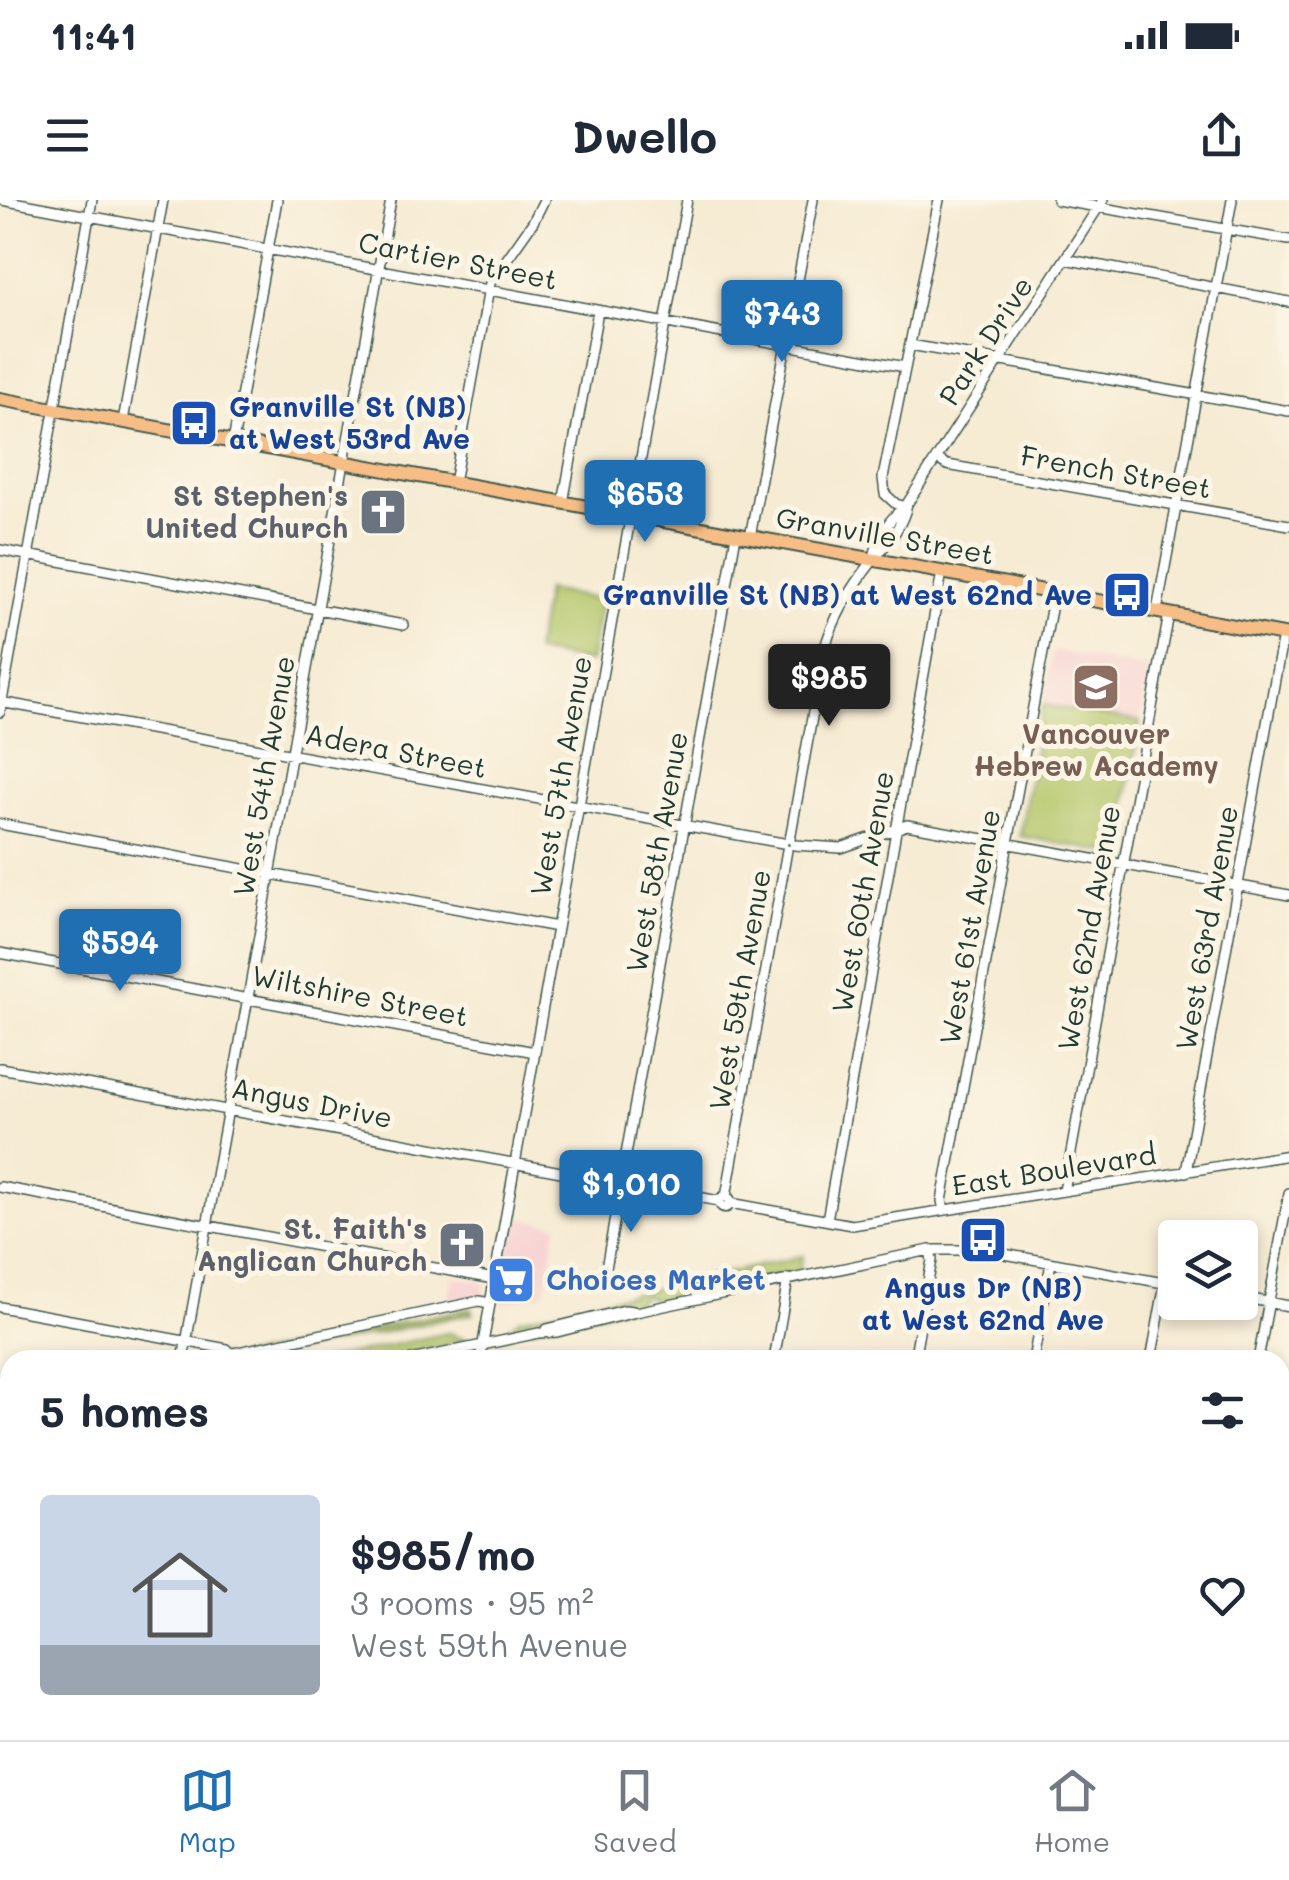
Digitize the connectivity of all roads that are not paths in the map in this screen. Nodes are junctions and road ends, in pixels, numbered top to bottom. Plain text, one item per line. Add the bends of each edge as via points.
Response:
1 (2, 200) edge
2 (92, 200) edge
3 (163, 200) edge
4 (277, 200) edge
5 (391, 200) edge
6 (544, 200) edge
7 (687, 200) edge
8 (813, 200) edge
9 (939, 200) edge
10 (1057, 200) edge
11 (1232, 200) edge
12 (1100, 204) edge
13 (88, 217) junction
14 (1228, 229) junction
15 (158, 230) junction
16 (1289, 240) edge
17 (268, 249) junction
18 (1065, 259) junction
19 (378, 269) junction
20 (1216, 290) junction
21 (488, 291) junction
22 (1289, 302) edge
23 (598, 310) junction
24 (665, 323) junction
25 (910, 345) junction
26 (785, 346) junction
27 (999, 361) junction
28 (905, 367) junction
29 (1197, 395) junction
30 (0, 398) edge
31 (54, 408) junction
32 (1289, 411) edge
33 (123, 421) junction
34 (233, 442) junction
35 (936, 459) junction
36 (344, 462) junction
37 (454, 482) junction
38 (563, 503) junction
39 (1177, 506) junction
40 (906, 507) junction
41 (630, 516) junction
42 (1289, 525) edge
43 (743, 536) junction
44 (0, 550) edge
45 (28, 555) junction
46 (874, 560) junction
47 (942, 572) junction
48 (1054, 593) junction
49 (317, 609) junction
50 (1163, 613) junction
51 (403, 625) dead end
52 (1286, 635) edge
53 (1, 706) edge
54 (291, 754) junction
55 (578, 808) junction
56 (0, 824) edge
57 (684, 826) junction
58 (897, 829) junction
59 (788, 844) junction
60 (1008, 844) junction
61 (1123, 866) junction
62 (270, 874) junction
63 (1238, 886) junction
64 (1289, 895) edge
65 (557, 926) junction
66 (0, 953) edge
67 (248, 998) junction
68 (535, 1052) junction
69 (0, 1068) edge
70 (227, 1110) junction
71 (1289, 1155) edge
72 (515, 1164) junction
73 (1186, 1172) junction
74 (621, 1183) junction
75 (0, 1187) edge
76 (1064, 1191) junction
77 (1289, 1194) edge
78 (725, 1200) junction
79 (944, 1210) junction
80 (827, 1220) junction
81 (207, 1226) junction
82 (930, 1250) junction
83 (1051, 1262) junction
84 (605, 1274) dead end
85 (494, 1279) junction
86 (788, 1279) junction
87 (1158, 1282) edge
88 (1258, 1300) edge
89 (1269, 1302) junction
90 (490, 1303) junction
91 (1289, 1306) edge
92 (0, 1307) edge
93 (1161, 1320) edge
94 (186, 1341) junction
95 (484, 1344) junction
96 (185, 1350) edge
97 (228, 1350) edge
98 (245, 1350) edge
99 (457, 1350) edge
100 (482, 1350) edge
101 (776, 1350) edge
102 (916, 1350) edge
103 (1035, 1350) edge
104 (1154, 1350) edge
105 (1260, 1350) edge

1 - 13 street, Cartier Street
2 - 13 street
3 - 15 street
4 - 17 street
5 - 19 street, West 54th Avenue
6 - 21 street
7 - 24 street, West 57th Avenue
8 - 26 street, West 58th Avenue
9 - 25 street
10 - 12 street
11 - 14 street, West 62nd Avenue
12 - 14 street
12 - 18 street, Park Drive
13 - 15 street, Cartier Street
13 - 31 street
14 - 16 street
14 - 20 street, West 62nd Avenue
15 - 17 street, Cartier Street
15 - 33 street
17 - 19 street, Cartier Street
17 - 34 street
18 - 20 street
18 - 27 street, Park Drive
19 - 21 street, Cartier Street
19 - 36 street, West 54th Avenue
20 - 22 street
20 - 29 street, West 62nd Avenue
21 - 23 street, Cartier Street
21 - 37 street
23 - 24 street, Cartier Street
23 - 38 street
24 - 26 street, Cartier Street
24 - 41 street, West 57th Avenue
25 - 27 street
25 - 28 street
26 - 28 street, Cartier Street
26 - 43 street, West 58th Avenue
27 - 29 street
27 - 35 street, Park Drive
28 - 40 street via 883,484 890,500
29 - 32 street
29 - 39 street, West 62nd Avenue
30 - 31 highway, Granville Street
31 - 33 highway, Granville Street
31 - 45 street
33 - 34 highway, Granville Street
34 - 36 highway, Granville Street
35 - 39 street, French Street
35 - 40 street, Park Drive
36 - 37 highway, Granville Street
36 - 49 street, West 54th Avenue
37 - 38 highway, Granville Street
38 - 41 highway, Granville Street
39 - 42 street, French Street
39 - 50 street, West 62nd Avenue
40 - 46 street, Park Drive via 877,544
41 - 43 highway, Granville Street
41 - 55 street, West 57th Avenue
43 - 46 highway, Granville Street
43 - 57 street, West 58th Avenue
44 - 45 street
45 - 49 street
45 - 53 street
46 - 47 highway, Granville Street
46 - 59 street, West 59th Avenue via 840,608 824,652
47 - 48 highway, Granville Street
47 - 58 street, West 60th Avenue
48 - 50 highway, Granville Street
48 - 60 street, West 61st Avenue
49 - 51 street
49 - 54 street, West 54th Avenue
50 - 52 highway, Granville Street
50 - 61 street, West 62nd Avenue
52 - 63 street, West 63rd Avenue
53 - 54 street, Adera Street
54 - 55 street, Adera Street
54 - 62 street, West 54th Avenue
55 - 57 street, Adera Street
55 - 65 street, West 57th Avenue
56 - 62 street
57 - 59 street, Adera Street
57 - 74 street, West 58th Avenue
58 - 59 street, Adera Street via 841,848
58 - 60 street, Adera Street via 907,825
58 - 80 street, West 60th Avenue
59 - 78 street, West 59th Avenue
60 - 61 street, Adera Street
60 - 79 street, West 61st Avenue
61 - 63 street, Adera Street
61 - 76 street, West 62nd Avenue
62 - 65 street
62 - 67 street, West 54th Avenue
63 - 64 street, Adera Street
63 - 73 street, West 63rd Avenue
65 - 68 street, West 57th Avenue
66 - 67 street, Wiltshire Street
67 - 68 street, Wiltshire Street
67 - 70 street, West 54th Avenue
68 - 72 street, West 57th Avenue
69 - 70 street, Angus Drive
70 - 72 street, Angus Drive
70 - 81 street, West 54th Avenue
71 - 73 street, East Boulevard
72 - 74 street, Angus Drive
72 - 85 street, West 57th Avenue
73 - 76 street, East Boulevard
74 - 78 street, Angus Drive
74 - 84 street, West 58th Avenue
75 - 81 street
76 - 79 street, East Boulevard
77 - 89 street
78 - 80 street, Angus Drive
79 - 80 street, East Boulevard via 852,1225
81 - 85 street
81 - 94 street, West 54th Avenue
82 - 83 street via 982,1250
82 - 86 street
82 - 102 street
83 - 87 street
83 - 103 street
85 - 90 street, West 57th Avenue
86 - 95 street
86 - 101 street
88 - 89 street
89 - 91 street
89 - 105 street
90 - 95 street, West 57th Avenue
90 - 98 street
92 - 94 street
93 - 104 street
94 - 96 street, West 54th Avenue
94 - 97 street
95 - 99 street
95 - 100 street, West 57th Avenue

